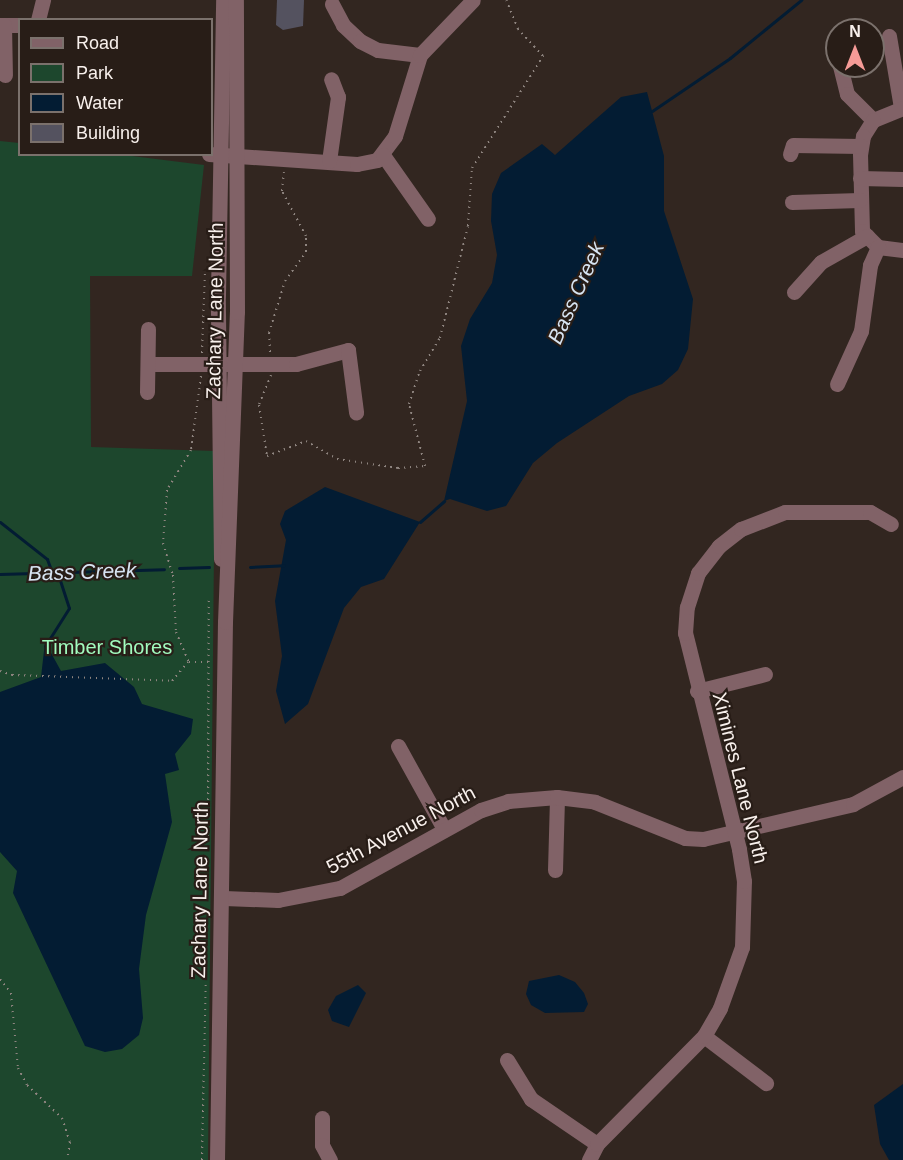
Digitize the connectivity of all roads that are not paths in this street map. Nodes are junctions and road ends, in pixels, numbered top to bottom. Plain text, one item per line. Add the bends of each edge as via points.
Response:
1 (44, 0) edge
2 (223, 0) edge
3 (236, 0) edge
4 (473, 0) edge
5 (332, 4) dead end
6 (39, 18) edge
7 (2, 25) edge
8 (18, 25) edge
9 (889, 36) dead end
10 (420, 55) junction
11 (8, 75) edge
12 (843, 78) edge
13 (331, 79) dead end
14 (902, 108) edge
15 (873, 120) junction
16 (861, 146) junction
17 (790, 154) dead end
18 (382, 155) junction
19 (222, 156) edge
20 (329, 161) junction
21 (903, 178) edge
22 (860, 190) junction
23 (792, 202) dead end
24 (428, 219) dead end
25 (872, 242) junction
26 (903, 250) edge
27 (794, 292) dead end
28 (148, 329) dead end
29 (148, 364) junction
30 (236, 364) junction
31 (218, 366) junction
32 (837, 384) dead end
33 (147, 392) dead end
34 (356, 412) dead end
35 (891, 524) dead end
36 (225, 621) junction
37 (765, 674) dead end
38 (697, 691) junction
39 (398, 746) dead end
40 (903, 777) edge
41 (557, 797) junction
42 (444, 828) junction
43 (734, 834) junction
44 (555, 870) dead end
45 (224, 898) junction
46 (704, 1036) junction
47 (507, 1060) dead end
48 (766, 1083) dead end
49 (322, 1118) dead end
50 (597, 1144) junction
51 (217, 1160) edge
52 (330, 1160) edge
53 (589, 1160) edge

1 - 6 street
2 - 19 street, Zachary Lane North
3 - 19 street, Zachary Lane North
4 - 10 street
5 - 10 street via 343,25 360,41 378,50
7 - 8 street
7 - 11 street
9 - 14 street
10 - 18 street via 395,136
12 - 15 street via 847,93
13 - 20 street via 338,97
14 - 15 street
15 - 16 street
16 - 17 street via 793,146
16 - 22 street
18 - 20 street via 368,163
18 - 24 street
19 - 20 street
19 - 30 street, Zachary Lane North
19 - 31 street, Zachary Lane North
21 - 22 street
22 - 23 street
22 - 25 street via 861,223
25 - 26 street
25 - 27 street via 821,262
25 - 32 street via 864,320
28 - 29 street
29 - 31 street
29 - 33 street
30 - 31 street
30 - 34 street via 296,364 348,350
30 - 36 street, Zachary Lane North
31 - 36 street, Zachary Lane North
35 - 38 street, Ximines Lane North via 870,512 785,512 741,529 719,546 698,573 687,607 685,633
36 - 45 street, Zachary Lane North
37 - 38 street
38 - 43 street, Ximines Lane North
39 - 42 street
40 - 43 street, 55th Avenue North via 852,804
41 - 42 street, 55th Avenue North via 508,801
41 - 43 street, 55th Avenue North via 621,809 685,838
41 - 44 street
42 - 45 street, 55th Avenue North via 321,894 278,900
43 - 46 street, Ximines Lane North via 744,881 742,947 720,1008
45 - 51 street, Zachary Lane North
46 - 48 street
46 - 50 street, Ximines Lane North
47 - 50 street via 531,1099
49 - 52 street via 322,1145
50 - 53 street, Ximines Lane North

